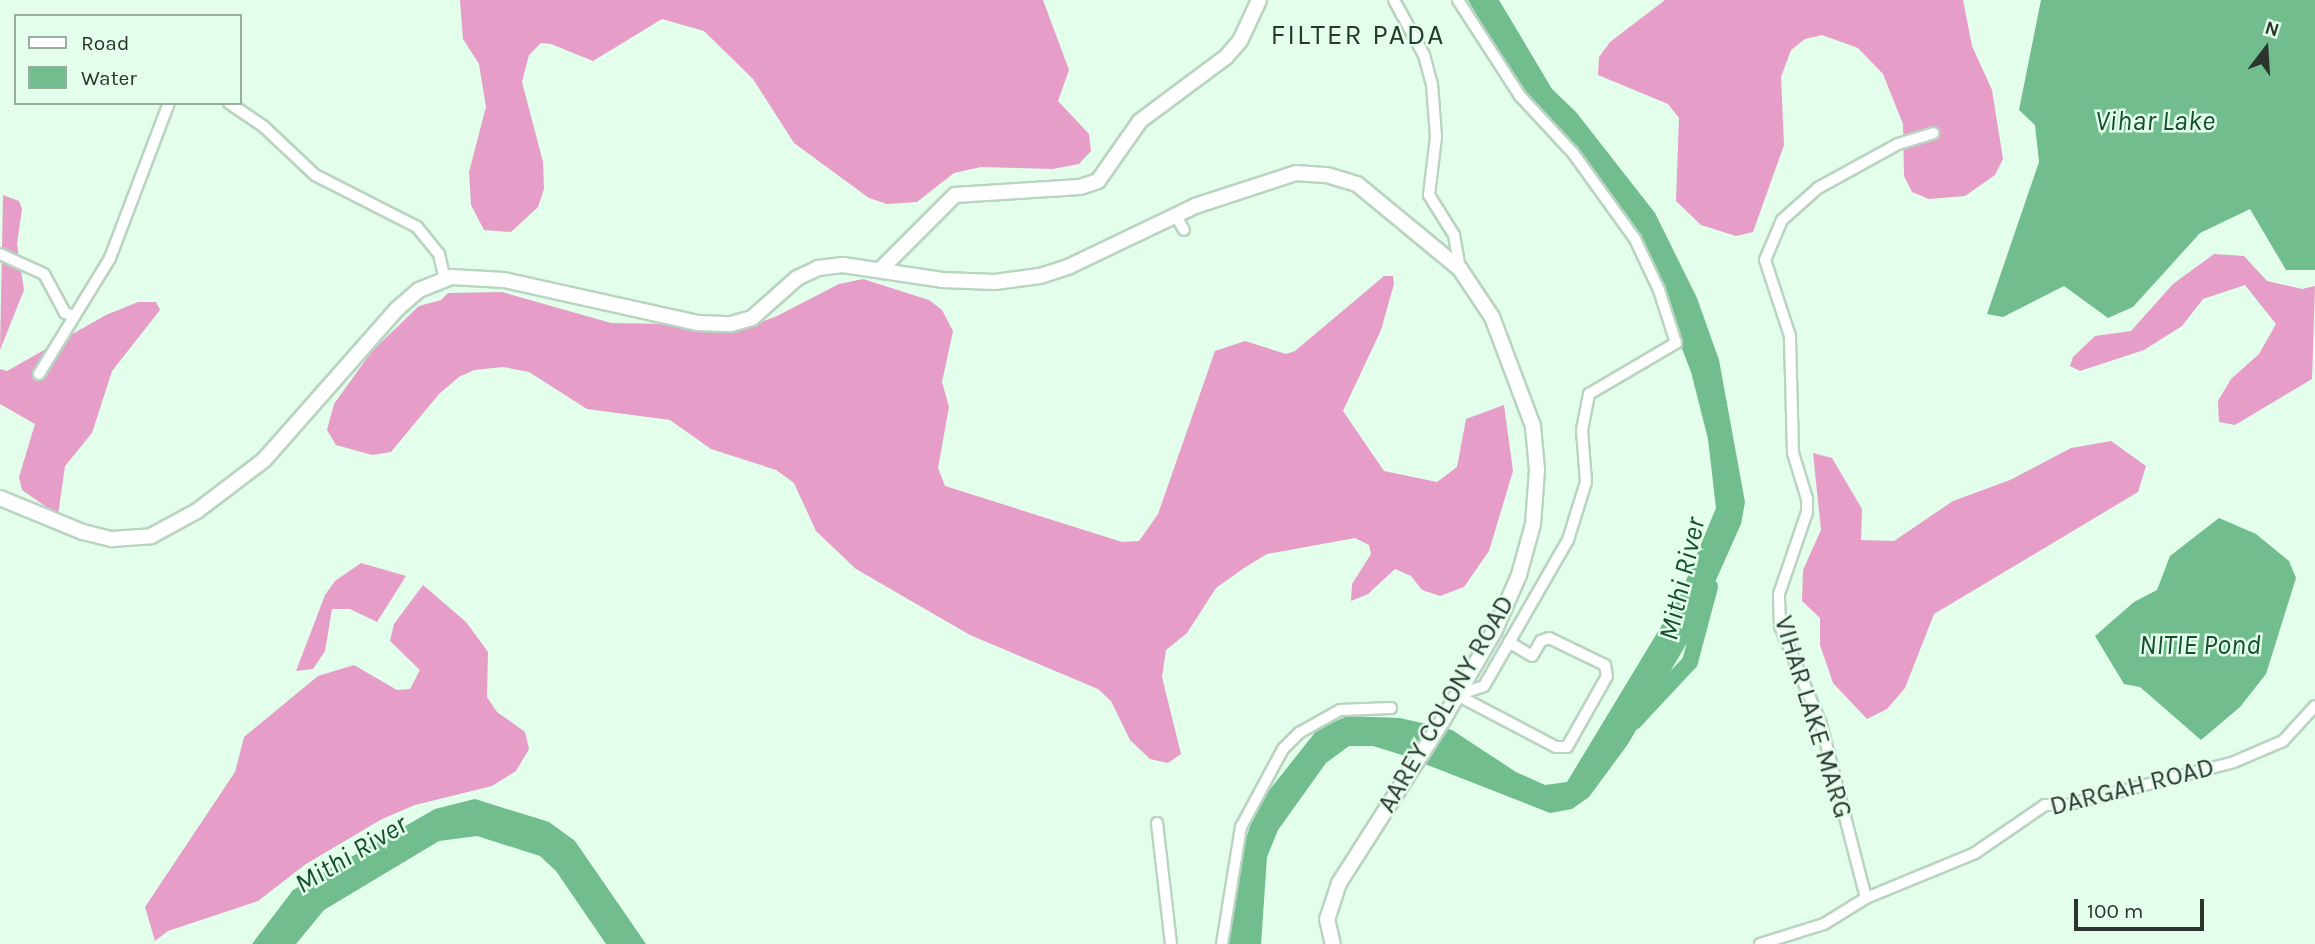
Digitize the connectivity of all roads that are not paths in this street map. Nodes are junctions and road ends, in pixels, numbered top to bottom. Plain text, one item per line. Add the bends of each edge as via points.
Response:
1 (1259, 0) edge
2 (1394, 0) edge
3 (1458, 0) edge
4 (168, 105) edge
5 (232, 105) edge
6 (1933, 133) dead end
7 (1175, 214) junction
8 (1184, 230) dead end
9 (0, 254) edge
10 (881, 269) junction
11 (1460, 269) junction
12 (445, 279) junction
13 (74, 316) junction
14 (38, 374) dead end
15 (0, 498) edge
16 (1510, 642) junction
17 (1457, 695) junction
18 (2315, 706) edge
19 (1391, 708) dead end
20 (1157, 823) dead end
21 (1866, 898) junction
22 (1171, 944) edge
23 (1222, 944) edge
24 (1332, 944) edge
25 (1760, 944) edge

1 - 10 main road via 1240,41 1226,57 1140,121 1098,181 1080,187 955,195
2 - 11 street via 1424,55 1433,85 1436,137 1429,195 1454,234
3 - 16 street via 1520,96 1573,153 1635,239 1659,290 1676,343 1589,394 1582,430 1586,482 1581,506 1568,540
4 - 13 street via 110,258
5 - 12 street via 263,126 315,174 417,227 439,254
6 - 21 street, VIHAR LAKE MARG via 1898,144 1818,188 1782,219 1765,260 1790,337 1793,453 1807,499 1807,512 1779,594 1780,626 1821,724
7 - 8 street
7 - 10 main road, AAREY COLONY ROAD via 1040,276 995,282 942,280
7 - 11 main road, AAREY COLONY ROAD via 1296,173 1327,174 1357,184 1384,203
9 - 13 street via 44,274 65,313
10 - 12 main road, AAREY COLONY ROAD via 818,268 797,278 752,318 731,324 698,323 503,280
11 - 17 main road, AAREY COLONY ROAD via 1492,317 1513,366 1533,426 1536,470 1533,524 1519,575 1495,630
12 - 15 main road, AAREY COLONY ROAD via 419,290 397,309 264,460 197,511 151,536 112,539 83,532
13 - 14 street
16 - 17 street via 1484,686
16 - 17 street via 1532,656 1541,640 1549,638 1605,665 1607,676 1567,747 1556,747
17 - 24 main road, AAREY COLONY ROAD via 1339,883 1327,919
18 - 21 street, DARGAH ROAD via 2283,741 2234,762 2067,805 2045,805 1975,853
19 - 23 street via 1340,710 1299,733 1283,749 1241,827
20 - 22 street
21 - 25 street, DARGAH ROAD via 1824,924

